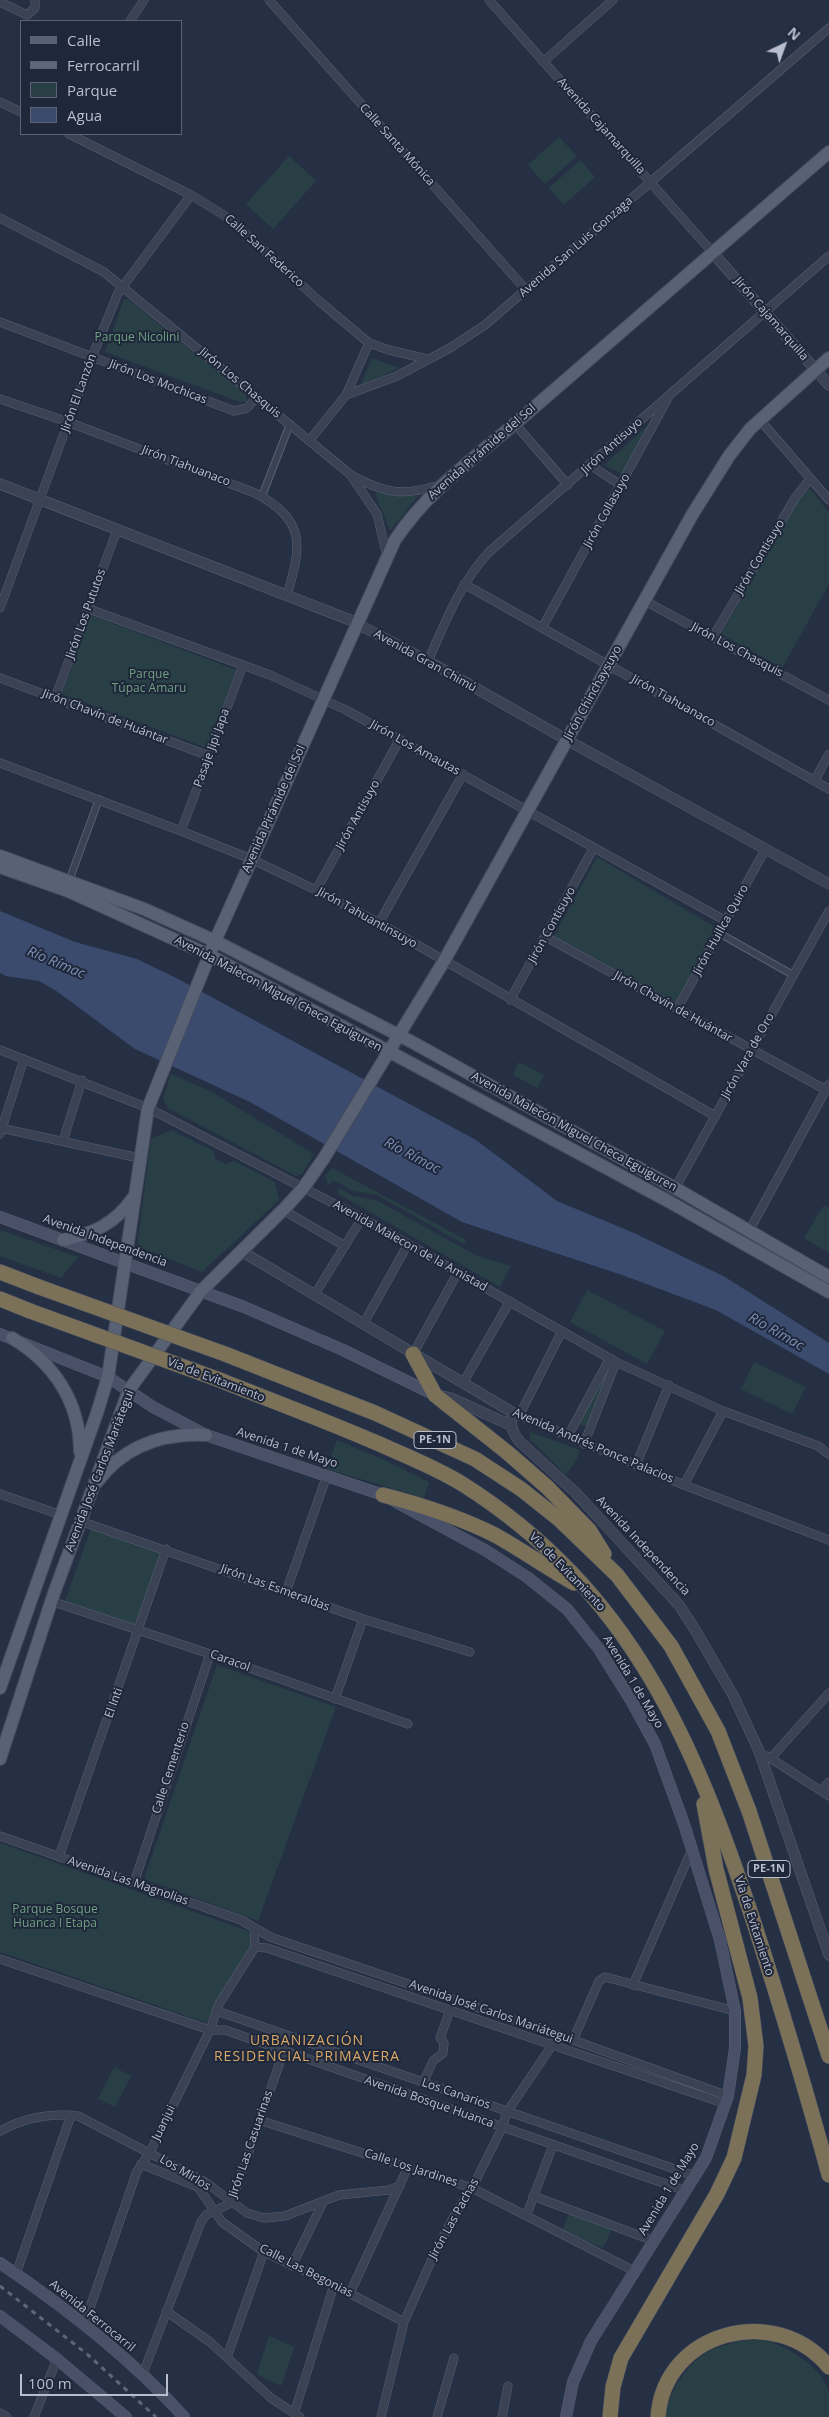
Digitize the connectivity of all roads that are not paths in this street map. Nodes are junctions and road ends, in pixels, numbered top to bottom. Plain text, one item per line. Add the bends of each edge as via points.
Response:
1 (35, 0) edge
2 (144, 0) edge
3 (268, 0) edge
4 (489, 0) edge
5 (613, 0) edge
6 (0, 2) edge
7 (131, 20) edge
8 (829, 28) edge
9 (543, 62) junction
10 (0, 102) edge
11 (20, 112) edge
12 (79, 136) edge
13 (829, 152) edge
14 (652, 182) junction
15 (190, 194) junction
16 (0, 218) edge
17 (713, 253) junction
18 (829, 256) edge
19 (123, 286) junction
20 (526, 290) junction
21 (765, 312) junction
22 (0, 322) edge
23 (369, 343) junction
24 (92, 357) junction
25 (829, 358) edge
26 (427, 359) junction
27 (815, 370) junction
28 (829, 386) edge
29 (670, 394) junction
30 (346, 395) junction
31 (257, 398) junction
32 (0, 399) edge
33 (760, 420) junction
34 (68, 422) junction
35 (290, 424) junction
36 (515, 424) junction
37 (309, 441) junction
38 (590, 465) junction
39 (351, 475) junction
40 (810, 479) junction
41 (0, 484) edge
42 (441, 484) junction
43 (568, 486) junction
44 (622, 486) junction
45 (262, 496) junction
46 (40, 500) junction
47 (829, 500) edge
48 (117, 530) junction
49 (387, 557) junction
50 (464, 584) junction
51 (287, 595) junction
52 (645, 601) junction
53 (0, 608) edge
54 (89, 609) junction
55 (357, 624) junction
56 (542, 628) junction
57 (713, 637) junction
58 (428, 661) junction
59 (243, 665) junction
60 (608, 665) junction
61 (0, 678) edge
62 (55, 698) junction
63 (323, 699) junction
64 (829, 700) edge
65 (400, 739) junction
66 (567, 740) junction
67 (829, 754) edge
68 (209, 756) junction
69 (0, 762) edge
70 (463, 774) junction
71 (815, 780) junction
72 (829, 789) edge
73 (99, 799) junction
74 (528, 812) junction
75 (182, 831) junction
76 (593, 849) junction
77 (764, 850) junction
78 (0, 856) edge
79 (251, 859) junction
80 (0, 867) edge
81 (69, 881) junction
82 (829, 884) edge
83 (316, 890) junction
84 (829, 911) edge
85 (726, 921) junction
86 (379, 923) junction
87 (719, 933) junction
88 (546, 937) junction
89 (215, 941) junction
90 (207, 961) junction
91 (444, 961) junction
92 (793, 974) junction
93 (315, 992) joint
94 (510, 1000) junction
95 (677, 1009) junction
96 (400, 1035) junction
97 (0, 1050) edge
98 (751, 1050) junction
99 (386, 1057) junction
100 (24, 1060) junction
101 (82, 1080) junction
102 (827, 1087) edge
103 (148, 1108) junction
104 (715, 1116) junction
105 (1, 1130) edge
106 (63, 1141) junction
107 (139, 1158) junction
108 (304, 1187) junction
109 (675, 1188) junction
110 (133, 1197) junction
111 (668, 1201) junction
112 (283, 1210) junction
113 (0, 1217) edge
114 (362, 1218) junction
115 (750, 1231) junction
116 (63, 1240) junction
117 (408, 1244) junction
118 (345, 1246) junction
119 (241, 1251) junction
120 (125, 1263) junction
121 (0, 1272) edge
122 (458, 1272) junction
123 (829, 1277) edge
124 (201, 1291) junction
125 (829, 1292) edge
126 (315, 1294) junction
127 (0, 1299) edge
128 (510, 1301) junction
129 (364, 1323) junction
130 (562, 1332) junction
131 (6, 1336) edge
132 (413, 1354) junction
133 (613, 1360) junction
134 (108, 1377) junction
135 (463, 1383) junction
136 (669, 1385) junction
137 (129, 1390) junction
138 (435, 1395) junction
139 (723, 1411) junction
140 (515, 1414) junction
141 (510, 1425) junction
142 (206, 1435) junction
143 (568, 1436) junction
144 (584, 1444) junction
145 (829, 1454) edge
146 (81, 1460) junction
147 (636, 1465) junction
148 (328, 1475) junction
149 (684, 1485) junction
150 (0, 1494) edge
151 (89, 1494) junction
152 (383, 1495) junction
153 (61, 1515) junction
154 (80, 1520) junction
155 (829, 1540) edge
156 (166, 1549) junction
157 (617, 1575) junction
158 (588, 1591) junction
159 (286, 1592) junction
160 (51, 1601) junction
161 (362, 1619) junction
162 (140, 1630) junction
163 (470, 1652) dead end
164 (210, 1654) junction
165 (0, 1688) edge
166 (829, 1693) edge
167 (335, 1699) junction
168 (408, 1724) dead end
169 (759, 1751) junction
170 (771, 1758) junction
171 (0, 1759) edge
172 (698, 1768) junction
173 (829, 1782) edge
174 (821, 1791) junction
175 (829, 1796) edge
176 (0, 1836) edge
177 (692, 1849) junction
178 (59, 1857) junction
179 (134, 1883) junction
180 (254, 1928) junction
181 (255, 1947) junction
182 (829, 1955) edge
183 (0, 1960) edge
184 (632, 1985) junction
185 (450, 2010) junction
186 (217, 2011) junction
187 (735, 2011) junction
188 (210, 2030) junction
189 (558, 2035) junction
190 (289, 2036) junction
191 (572, 2040) junction
192 (554, 2045) junction
193 (284, 2051) junction
194 (829, 2056) edge
195 (406, 2077) junction
196 (423, 2083) junction
197 (400, 2092) junction
198 (727, 2100) junction
199 (507, 2112) junction
200 (71, 2115) junction
201 (259, 2120) junction
202 (502, 2128) junction
203 (0, 2131) edge
204 (553, 2145) junction
205 (150, 2152) junction
206 (141, 2164) junction
207 (408, 2166) junction
208 (829, 2175) edge
209 (695, 2176) junction
210 (400, 2186) junction
211 (472, 2188) junction
212 (686, 2191) junction
213 (533, 2196) junction
214 (323, 2202) junction
215 (231, 2203) junction
216 (213, 2212) junction
217 (526, 2214) junction
218 (654, 2241) junction
219 (264, 2252) junction
220 (0, 2263) edge
221 (292, 2266) junction
222 (636, 2272) junction
223 (16, 2274) junction
224 (334, 2285) junction
225 (350, 2293) junction
226 (166, 2311) junction
227 (0, 2316) edge
228 (404, 2322) junction
229 (84, 2325) junction
230 (227, 2357) junction
231 (454, 2358) dead end
232 (57, 2359) junction
233 (829, 2367) edge
234 (142, 2376) junction
235 (508, 2386) dead end
236 (0, 2413) edge
237 (120, 2415) edge
238 (297, 2415) edge
239 (7, 2417) edge
240 (34, 2417) edge
241 (184, 2417) edge
242 (381, 2417) edge
243 (437, 2417) edge
244 (502, 2417) edge
245 (566, 2417) edge
246 (610, 2417) edge
247 (658, 2417) edge

1 - 6 street via 35,8 27,15
2 - 7 street
3 - 20 street, Calle Santa Mónica
4 - 9 street, Avenida Cajamarquilla
5 - 9 street
8 - 14 street, Avenida San Luis Gonzaga
9 - 14 street, Avenida Cajamarquilla
10 - 11 street
12 - 15 street, Calle San Federico
13 - 17 main road, Avenida Pirámide del Sol
14 - 17 street, Avenida Cajamarquilla
14 - 20 street, Avenida San Luis Gonzaga
15 - 19 street, Jirón El Lanzón
15 - 23 street, Calle San Federico via 230,218
16 - 19 street, Jirón Los Chasquis via 82,258
17 - 21 street, Jirón Cajamarquilla
17 - 36 main road, Avenida Pirámide del Sol
18 - 21 street, Jirón Antisuyo
19 - 24 street, Jirón El Lanzón
19 - 31 street, Jirón Los Chasquis
20 - 26 street, Avenida San Luis Gonzaga via 485,325
21 - 27 street, Jirón Cajamarquilla
21 - 29 street, Jirón Antisuyo
22 - 24 street, Jirón Los Mochicas
23 - 26 street, Calle San Federico
23 - 30 street
24 - 31 street, Jirón Los Mochicas via 234,411 247,408
24 - 34 street, Jirón El Lanzón
25 - 27 main road, Jirón Chinchaysuyo
26 - 30 street, Avenida San Luis Gonzaga via 397,376
27 - 28 street, Jirón Cajamarquilla
27 - 33 main road, Jirón Chinchaysuyo
29 - 38 street, Jirón Antisuyo
29 - 44 street, Jirón Collasuyo
30 - 37 street
31 - 35 street, Jirón Los Chasquis
32 - 34 street, Jirón Tiahuanaco
33 - 40 street
33 - 52 main road, Jirón Chinchaysuyo via 738,444 692,515
34 - 45 street, Jirón Tiahuanaco
34 - 46 street, Jirón El Lanzón
35 - 37 street, Jirón Los Chasquis
35 - 45 street
36 - 42 main road, Avenida Pirámide del Sol
36 - 43 street
37 - 39 street, Jirón Los Chasquis
38 - 43 street, Jirón Antisuyo
38 - 44 street
39 - 42 street, Jirón Los Chasquis via 374,488 390,492 407,493
39 - 49 street, Jirón Los Chasquis via 377,514
40 - 47 street
40 - 57 street, Jirón Contisuyo via 795,498
41 - 46 street, Avenida Gran Chimú
42 - 49 main road, Avenida Pirámide del Sol via 411,518
43 - 50 street, Jirón Antisuyo via 489,552
44 - 56 street, Jirón Collasuyo
45 - 51 street, Jirón Tiahuanaco via 285,514 296,536 298,560
46 - 48 street, Avenida Gran Chimú
46 - 53 street, Jirón El Lanzón
48 - 51 street, Avenida Gran Chimú
48 - 54 street, Jirón Los Pututos
49 - 55 main road, Avenida Pirámide del Sol
50 - 56 street, Jirón Tiahuanaco
50 - 58 street, Jirón Antisuyo
51 - 55 street, Avenida Gran Chimú
52 - 57 street, Jirón Los Chasquis
52 - 60 main road, Jirón Chinchaysuyo
54 - 59 street, Jirón Los Amautas
54 - 62 street, Jirón Los Pututos
55 - 58 street, Avenida Gran Chimú
55 - 63 main road, Avenida Pirámide del Sol
56 - 60 street, Jirón Tiahuanaco
57 - 64 street, Jirón Los Chasquis
58 - 66 street, Avenida Gran Chimú
59 - 63 street, Jirón Los Amautas
59 - 68 street, Pasaje Jipi Japa
60 - 66 main road, Jirón Chinchaysuyo
60 - 71 street, Jirón Tiahuanaco
61 - 62 street, Jirón Chavín de Huántar
62 - 68 street, Jirón Chavín de Huántar
63 - 65 street, Jirón Los Amautas
63 - 79 main road, Avenida Pirámide del Sol
65 - 70 street, Jirón Los Amautas
65 - 83 street, Jirón Antisuyo
66 - 74 main road, Jirón Chinchaysuyo
66 - 77 street, Avenida Gran Chimú
67 - 71 street
68 - 75 street, Pasaje Jipi Japa
69 - 73 street, Jirón Tahuantinsuyo
70 - 74 street, Jirón Los Amautas
70 - 86 street
71 - 72 street, Jirón Tiahuanaco
73 - 75 street, Jirón Tahuantinsuyo
73 - 81 street
74 - 76 street, Jirón Los Amautas
74 - 91 main road, Jirón Chinchaysuyo
75 - 79 street, Jirón Tahuantinsuyo
76 - 85 street, Jirón Los Amautas
76 - 88 street, Jirón Contisuyo
77 - 82 street, Avenida Gran Chimú
77 - 85 street, Jirón Huillca Quiro
78 - 81 main road, Avenida Malecon Miguel Checa Eguiguren
79 - 83 street, Jirón Tahuantinsuyo
79 - 89 main road, Avenida Pirámide del Sol
80 - 90 main road, Avenida Malecon Miguel Checa Eguiguren via 68,891
81 - 89 main road, Avenida Malecon Miguel Checa Eguiguren via 144,909
83 - 86 street, Jirón Tahuantinsuyo
84 - 92 street, Jirón Vara de Oro
85 - 87 street, Jirón Huillca Quiro
86 - 91 street, Jirón Tahuantinsuyo
87 - 92 street
87 - 95 street, Jirón Huillca Quiro
88 - 94 street, Jirón Contisuyo
88 - 95 street, Jirón Chavín de Huántar
89 - 90 main road, Avenida Pirámide del Sol
89 - 93 main road, Avenida Malecon Miguel Checa Eguiguren
90 - 99 main road, Avenida Malecon Miguel Checa Eguiguren
90 - 103 main road, Avenida José Carlos Mariátegui
91 - 94 street, Jirón Tahuantinsuyo
91 - 96 main road, Jirón Chinchaysuyo
92 - 98 street, Jirón Vara de Oro
93 - 96 main road, Avenida Malecón Miguel Checa Eguiguren
94 - 104 street, Jirón Tahuantinsuyo
95 - 98 street, Jirón Chavín de Huántar
96 - 99 main road, Jirón Chinchaysuyo
96 - 109 main road, Avenida Malecón Miguel Checa Eguiguren
97 - 100 street, Avenida Malecon de la Amistad
98 - 102 street, Jirón Chavín de Huántar
98 - 104 street, Jirón Vara de Oro
99 - 108 main road, Avenida José Carlos Mariátegui
99 - 111 main road, Avenida Malecón Miguel Checa Eguiguren
100 - 101 street, Avenida Malecon de la Amistad
100 - 105 street
101 - 103 street, Avenida Malecon de la Amistad
101 - 106 street
102 - 115 street
103 - 107 main road, Avenida José Carlos Mariátegui
103 - 108 street, Avenida Malecon de la Amistad
104 - 109 street, Jirón Vara de Oro
105 - 106 street
106 - 107 street
107 - 110 main road, Avenida José Carlos Mariátegui
108 - 112 main road, Avenida José Carlos Mariátegui
108 - 114 street, Avenida Malecon de la Amistad
109 - 111 street, Jirón Vara de Oro
109 - 115 main road, Avenida Malecón Miguel Checa Eguiguren
110 - 116 main road via 118,1217 102,1227
110 - 120 main road, Avenida José Carlos Mariátegui
111 - 125 main road, Avenida Malecón Miguel Checa Eguiguren
112 - 118 street
112 - 119 main road, Avenida José Carlos Mariátegui
113 - 116 main road, Avenida Independencia
114 - 117 street, Avenida Malecon de la Amistad
114 - 118 street
115 - 123 main road, Avenida Malecón Miguel Checa Eguiguren
116 - 120 main road, Avenida Independencia
117 - 122 street, Avenida Malecon de la Amistad
117 - 129 street
118 - 126 street
119 - 124 main road, Avenida José Carlos Mariátegui
119 - 126 street, Avenida Andrés Ponce Palacios
120 - 124 main road, Avenida Independencia
120 - 134 main road, Avenida José Carlos Mariátegui
121 - 157 highway, PE-1N, bridge via 225,1354 383,1417 475,1459 560,1520
122 - 128 street, Avenida Malecon de la Amistad
122 - 132 street
124 - 137 main road, Avenida José Carlos Mariátegui
124 - 138 main road, Avenida Independencia via 350,1353
126 - 129 street, Avenida Andrés Ponce Palacios
127 - 158 highway, Vía de Evitamiento / PE-1N, bridge via 217,1379 413,1459 462,1484 528,1531
128 - 130 street, Avenida Malecon de la Amistad
128 - 135 street
129 - 132 street, Avenida Andrés Ponce Palacios
130 - 133 street, Avenida Malecon de la Amistad
130 - 140 street
131 - 134 main road, Avenida 1 de Mayo
131 - 146 main road via 41,1358 63,1386 76,1418
132 - 135 street, Avenida Andrés Ponce Palacios
132 - 138 highway
133 - 136 street, Avenida Malecon de la Amistad
133 - 143 street
133 - 144 street
134 - 137 main road, Avenida 1 de Mayo
134 - 146 main road, Avenida José Carlos Mariátegui
135 - 140 street, Avenida Andrés Ponce Palacios
136 - 139 street, Avenida Malecon de la Amistad
136 - 147 street
137 - 142 main road, Avenida 1 de Mayo via 170,1418
137 - 151 main road, Avenida José Carlos Mariátegui
138 - 141 street via 451,1398
138 - 157 highway via 508,1453 567,1506 590,1530
139 - 145 street, Avenida Malecon de la Amistad via 818,1446
139 - 149 street
140 - 141 street
140 - 143 street, Avenida Andrés Ponce Palacios
141 - 169 street, Avenida Independencia via 520,1442 576,1493 679,1604 733,1695
142 - 148 main road, Avenida 1 de Mayo
142 - 151 main road via 178,1435 142,1445 108,1468
143 - 144 street, Avenida Andrés Ponce Palacios
144 - 147 street, Avenida Andrés Ponce Palacios
146 - 153 main road, Avenida José Carlos Mariátegui
147 - 149 street, Avenida Andrés Ponce Palacios
148 - 152 main road, Avenida 1 de Mayo
148 - 159 street
149 - 155 street, Avenida Andrés Ponce Palacios
150 - 153 street
151 - 154 main road, Avenida José Carlos Mariátegui
152 - 158 highway via 467,1522
152 - 177 main road, Avenida 1 de Mayo via 485,1550 528,1577 567,1609 599,1649 655,1744
153 - 165 main road, Avenida José Carlos Mariátegui
154 - 156 street, Jirón Las Esmeraldas
154 - 160 main road, Avenida José Carlos Mariátegui
156 - 159 street, Jirón Las Esmeraldas
156 - 162 street, El Inti
157 - 194 highway, PE-1N via 671,1646 722,1739 749,1811
158 - 172 highway, Vía de Evitamiento / PE-1N via 642,1661
159 - 161 street, Jirón Las Esmeraldas
160 - 162 street, Caracol
160 - 171 main road, Avenida José Carlos Mariátegui
161 - 163 street, Jirón Las Esmeraldas
161 - 167 street
162 - 164 street, Caracol
162 - 178 street, El Inti
164 - 167 street, Caracol
164 - 179 street, Calle Cementerio
166 - 170 street
167 - 168 street, Caracol
169 - 170 street
169 - 182 street, Avenida Independencia
170 - 174 street
172 - 208 highway, Vía de Evitamiento / PE-1N via 786,2020
172 - 246 highway via 716,1869 750,1998 756,2046 754,2076 734,2158 717,2194 621,2358 613,2387
173 - 174 street
174 - 175 street
176 - 178 street, Avenida Las Magnolias
177 - 184 street
177 - 187 main road, Avenida 1 de Mayo via 720,1940
178 - 179 street, Avenida Las Magnolias
179 - 180 street, Avenida Las Magnolias via 241,1920
180 - 181 street
180 - 189 street, Avenida José Carlos Mariátegui via 270,1937
181 - 185 street, Avenida José Carlos Mariátegui via 267,1948
181 - 186 street, Juanjui
183 - 188 street, Avenida Bosque Huanca
184 - 187 street
184 - 191 street via 602,1978
185 - 192 street, Avenida José Carlos Mariátegui
185 - 196 street via 440,2038 444,2043 443,2053 433,2061
186 - 188 street, Juanjui
186 - 190 street, Los Canarios
187 - 198 main road, Avenida 1 de Mayo via 735,2048
188 - 193 street, Avenida Bosque Huanca via 225,2030
188 - 205 street, Juanjui
189 - 191 street, Avenida José Carlos Mariátegui
189 - 192 street, Jirón Las Pachas
190 - 193 street, Jirón Las Casuarinas
190 - 195 street, Los Canarios
191 - 198 street, Avenida José Carlos Mariátegui
192 - 198 street, Avenida José Carlos Mariátegui
192 - 199 street, Jirón Las Pachas
193 - 197 street, Avenida Bosque Huanca
193 - 201 street, Jirón Las Casuarinas
195 - 196 street, Los Canarios
195 - 197 street
196 - 199 street, Los Canarios
197 - 202 street, Avenida Bosque Huanca
198 - 209 main road, Avenida 1 de Mayo via 712,2143
199 - 202 street, Jirón Las Pachas
199 - 209 street, Los Canarios
200 - 203 street, Los Mirlos via 25,2120
200 - 205 street, Los Mirlos via 88,2120
200 - 223 street
201 - 207 street, Calle Los Jardines
201 - 215 street, Jirón Las Casuarinas
202 - 204 street, Avenida Bosque Huanca
202 - 211 street, Jirón Las Pachas
204 - 212 street, Avenida Bosque Huanca
204 - 213 street
205 - 206 street, Juanjui
205 - 215 street, Los Mirlos via 205,2182
206 - 216 street, Calle Las Begonias via 198,2187
206 - 229 street, Juanjui
207 - 210 street
207 - 211 street, Calle Los Jardines
209 - 212 main road, Avenida 1 de Mayo
210 - 214 street, Los Mirlos via 339,2195
210 - 225 street
211 - 217 street, Calle Los Jardines
211 - 228 street, Jirón Las Pachas via 432,2259
212 - 218 main road, Avenida 1 de Mayo
213 - 217 street
213 - 218 street
214 - 215 street, Los Mirlos via 285,2216 264,2218 247,2214
214 - 221 street
215 - 216 street, Jirón Las Casuarinas
216 - 219 street, Calle Las Begonias
216 - 226 street, Jirón Las Casuarinas via 201,2222
217 - 222 street, Calle Los Jardines
218 - 222 main road, Avenida 1 de Mayo
219 - 221 street, Calle Las Begonias
219 - 230 street
220 - 223 main road, Avenida Ferrocarril
221 - 224 street, Calle Las Begonias
222 - 245 main road, Avenida 1 de Mayo via 591,2341 573,2382
223 - 229 main road, Avenida Ferrocarril
224 - 225 street, Calle Las Begonias
224 - 238 street
225 - 228 street, Calle Las Begonias
226 - 230 street
226 - 234 street, Jirón Las Casuarinas
227 - 232 main road
228 - 242 street, Jirón Las Pachas
229 - 234 main road, Avenida Ferrocarril
230 - 238 street via 271,2398
231 - 243 street
232 - 237 main road
232 - 240 street
233 - 247 highway via 812,2350 782,2334 751,2330 719,2337 692,2352 677,2368 668,2383
234 - 241 main road, Avenida Ferrocarril
235 - 244 street
236 - 239 street

